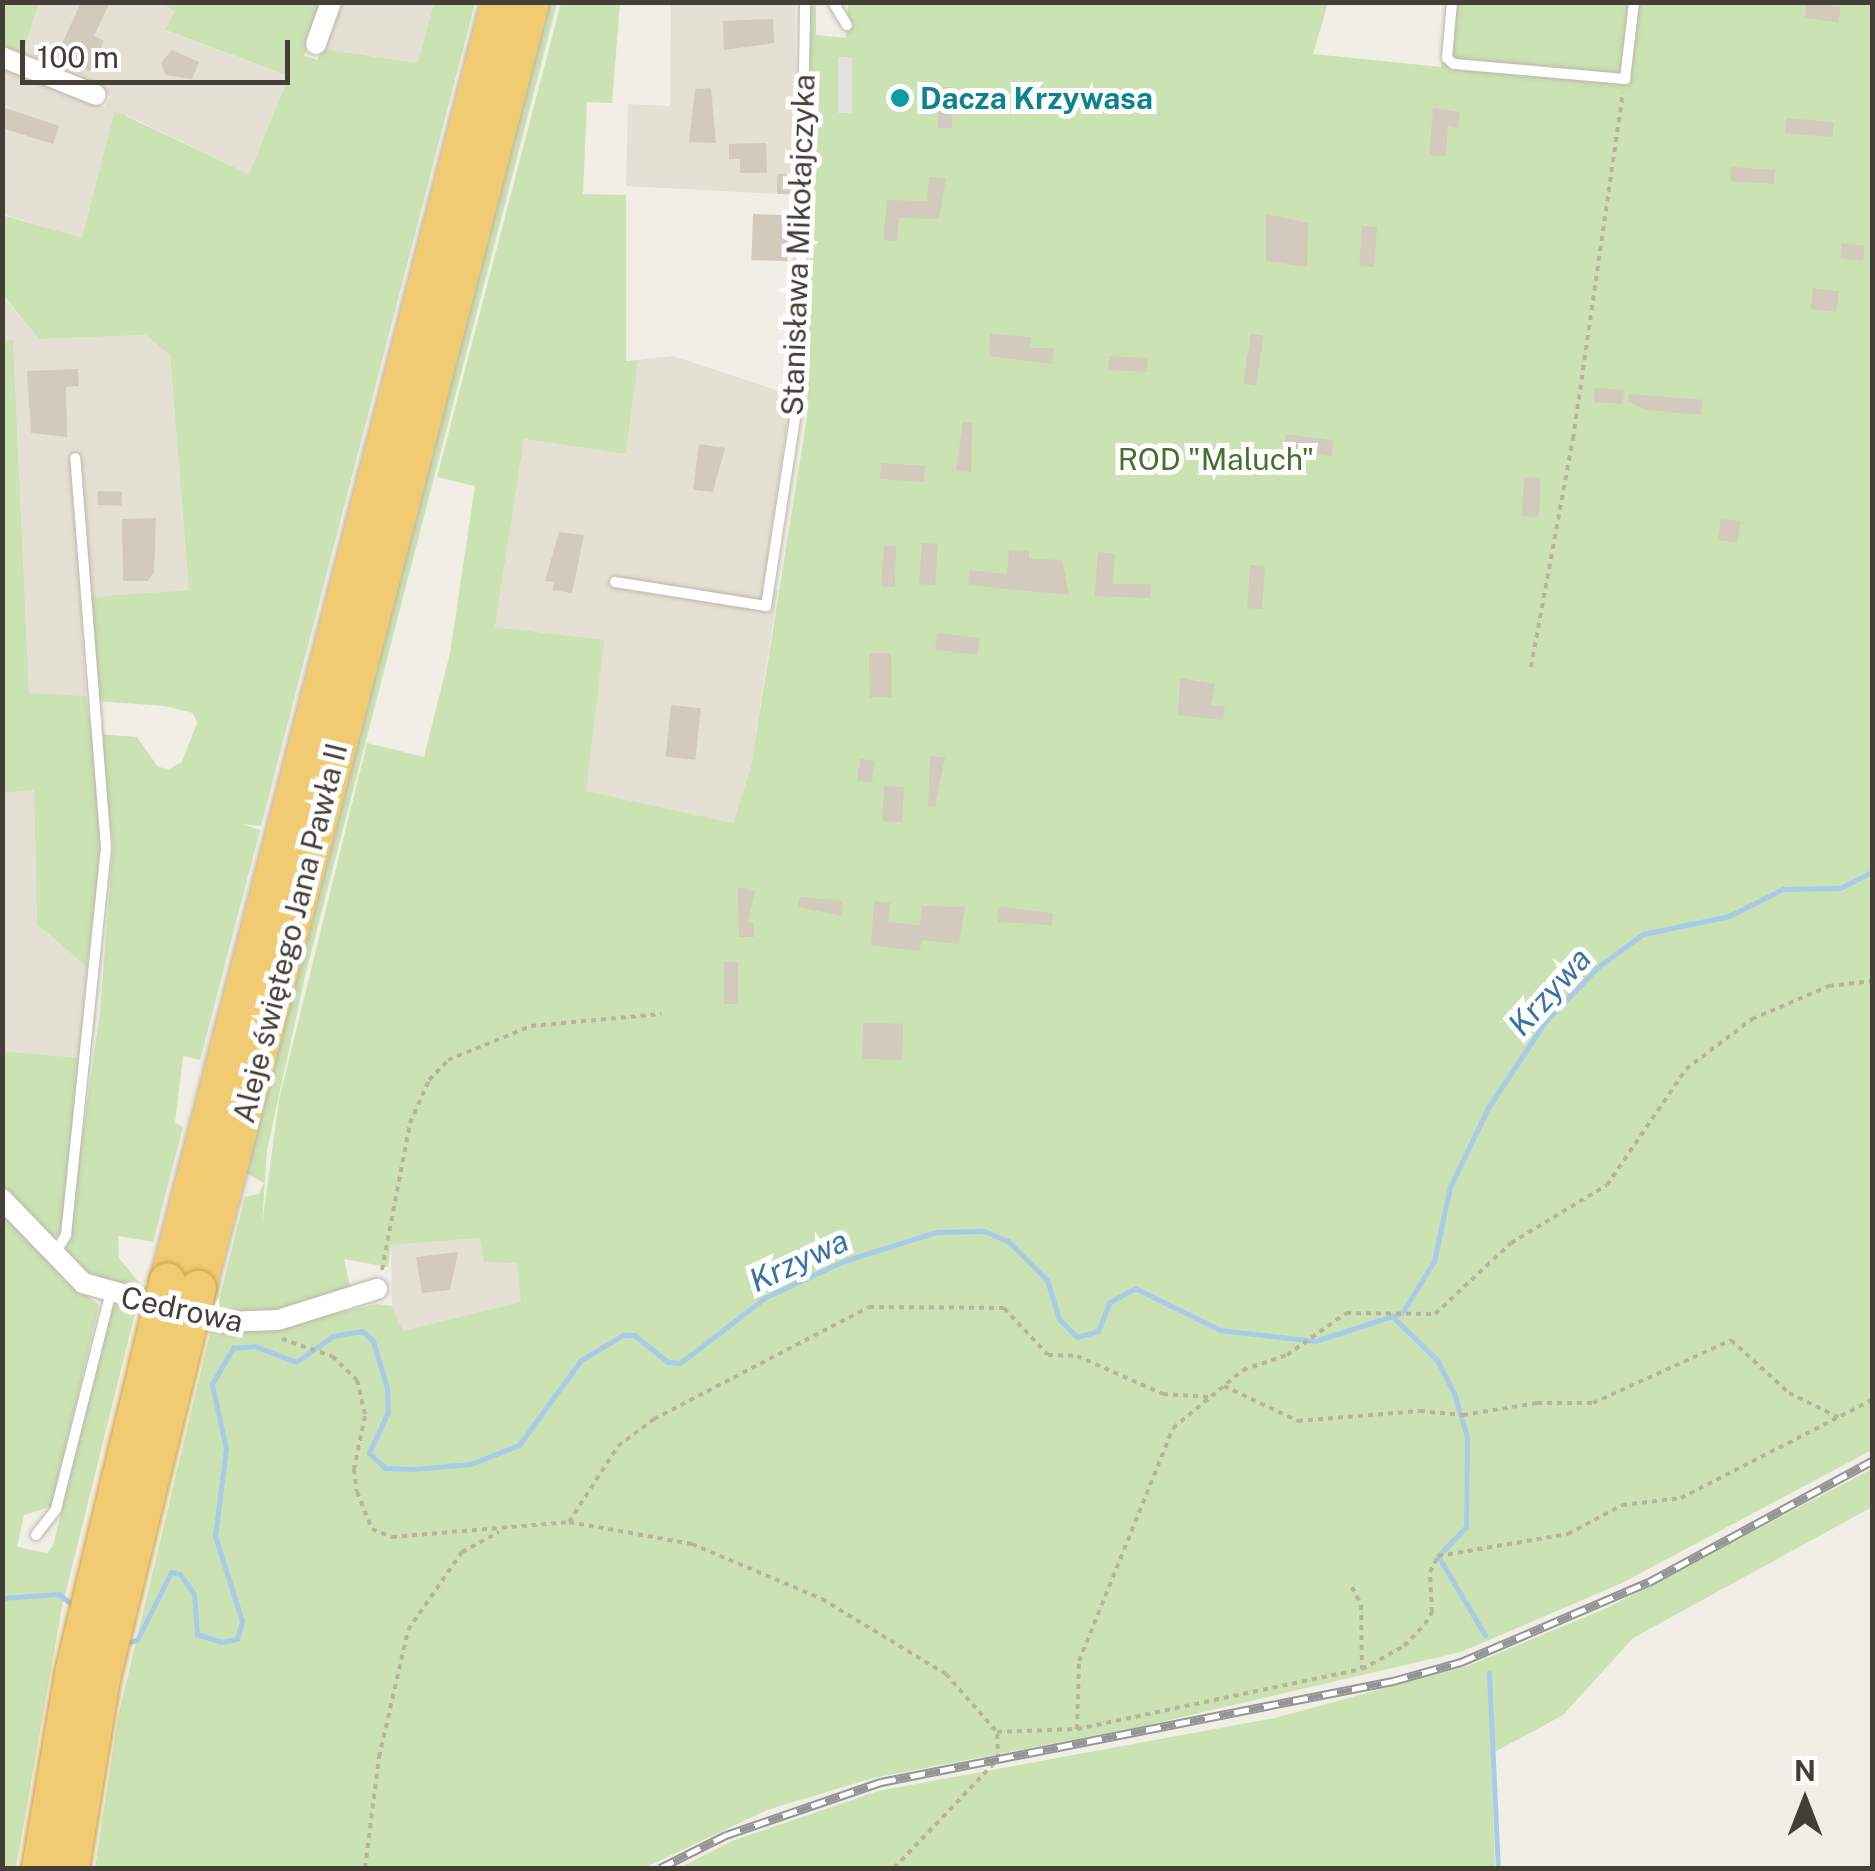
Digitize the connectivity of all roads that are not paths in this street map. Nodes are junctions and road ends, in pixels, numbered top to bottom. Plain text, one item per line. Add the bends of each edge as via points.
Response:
1 (331, 2) edge
2 (498, 2) edge
3 (531, 2) edge
4 (805, 2) edge
5 (1452, 2) edge
6 (1634, 2) edge
7 (832, 3) edge
8 (847, 25) dead end
9 (316, 44) dead end
10 (2, 57) edge
11 (96, 95) dead end
12 (76, 458) dead end
13 (615, 582) dead end
14 (2, 1200) edge
15 (53, 1257) junction
16 (183, 1284) junction
17 (377, 1289) road end
18 (110, 1294) junction
19 (36, 1535) dead end
20 (39, 1868) edge
21 (71, 1868) edge

1 - 9 street
2 - 16 highway, Aleje świętego Jana Pawła II
3 - 16 highway, Aleje świętego Jana Pawła II
4 - 13 lane, Stanisława Mikołajczyka via 799,392 766,606
5 - 6 lane via 1447,58 1454,64 1625,79
7 - 8 lane
10 - 11 street
12 - 15 lane via 106,848 66,1235
14 - 15 street, Cedrowa
15 - 18 street, Cedrowa via 83,1283
16 - 20 highway, Aleje świętego Jana Pawła II, bridge via 72,1672
16 - 21 highway, Aleje świętego Jana Pawła II, bridge via 102,1678
17 - 18 street, Cedrowa via 250,1325
18 - 19 lane via 56,1509

